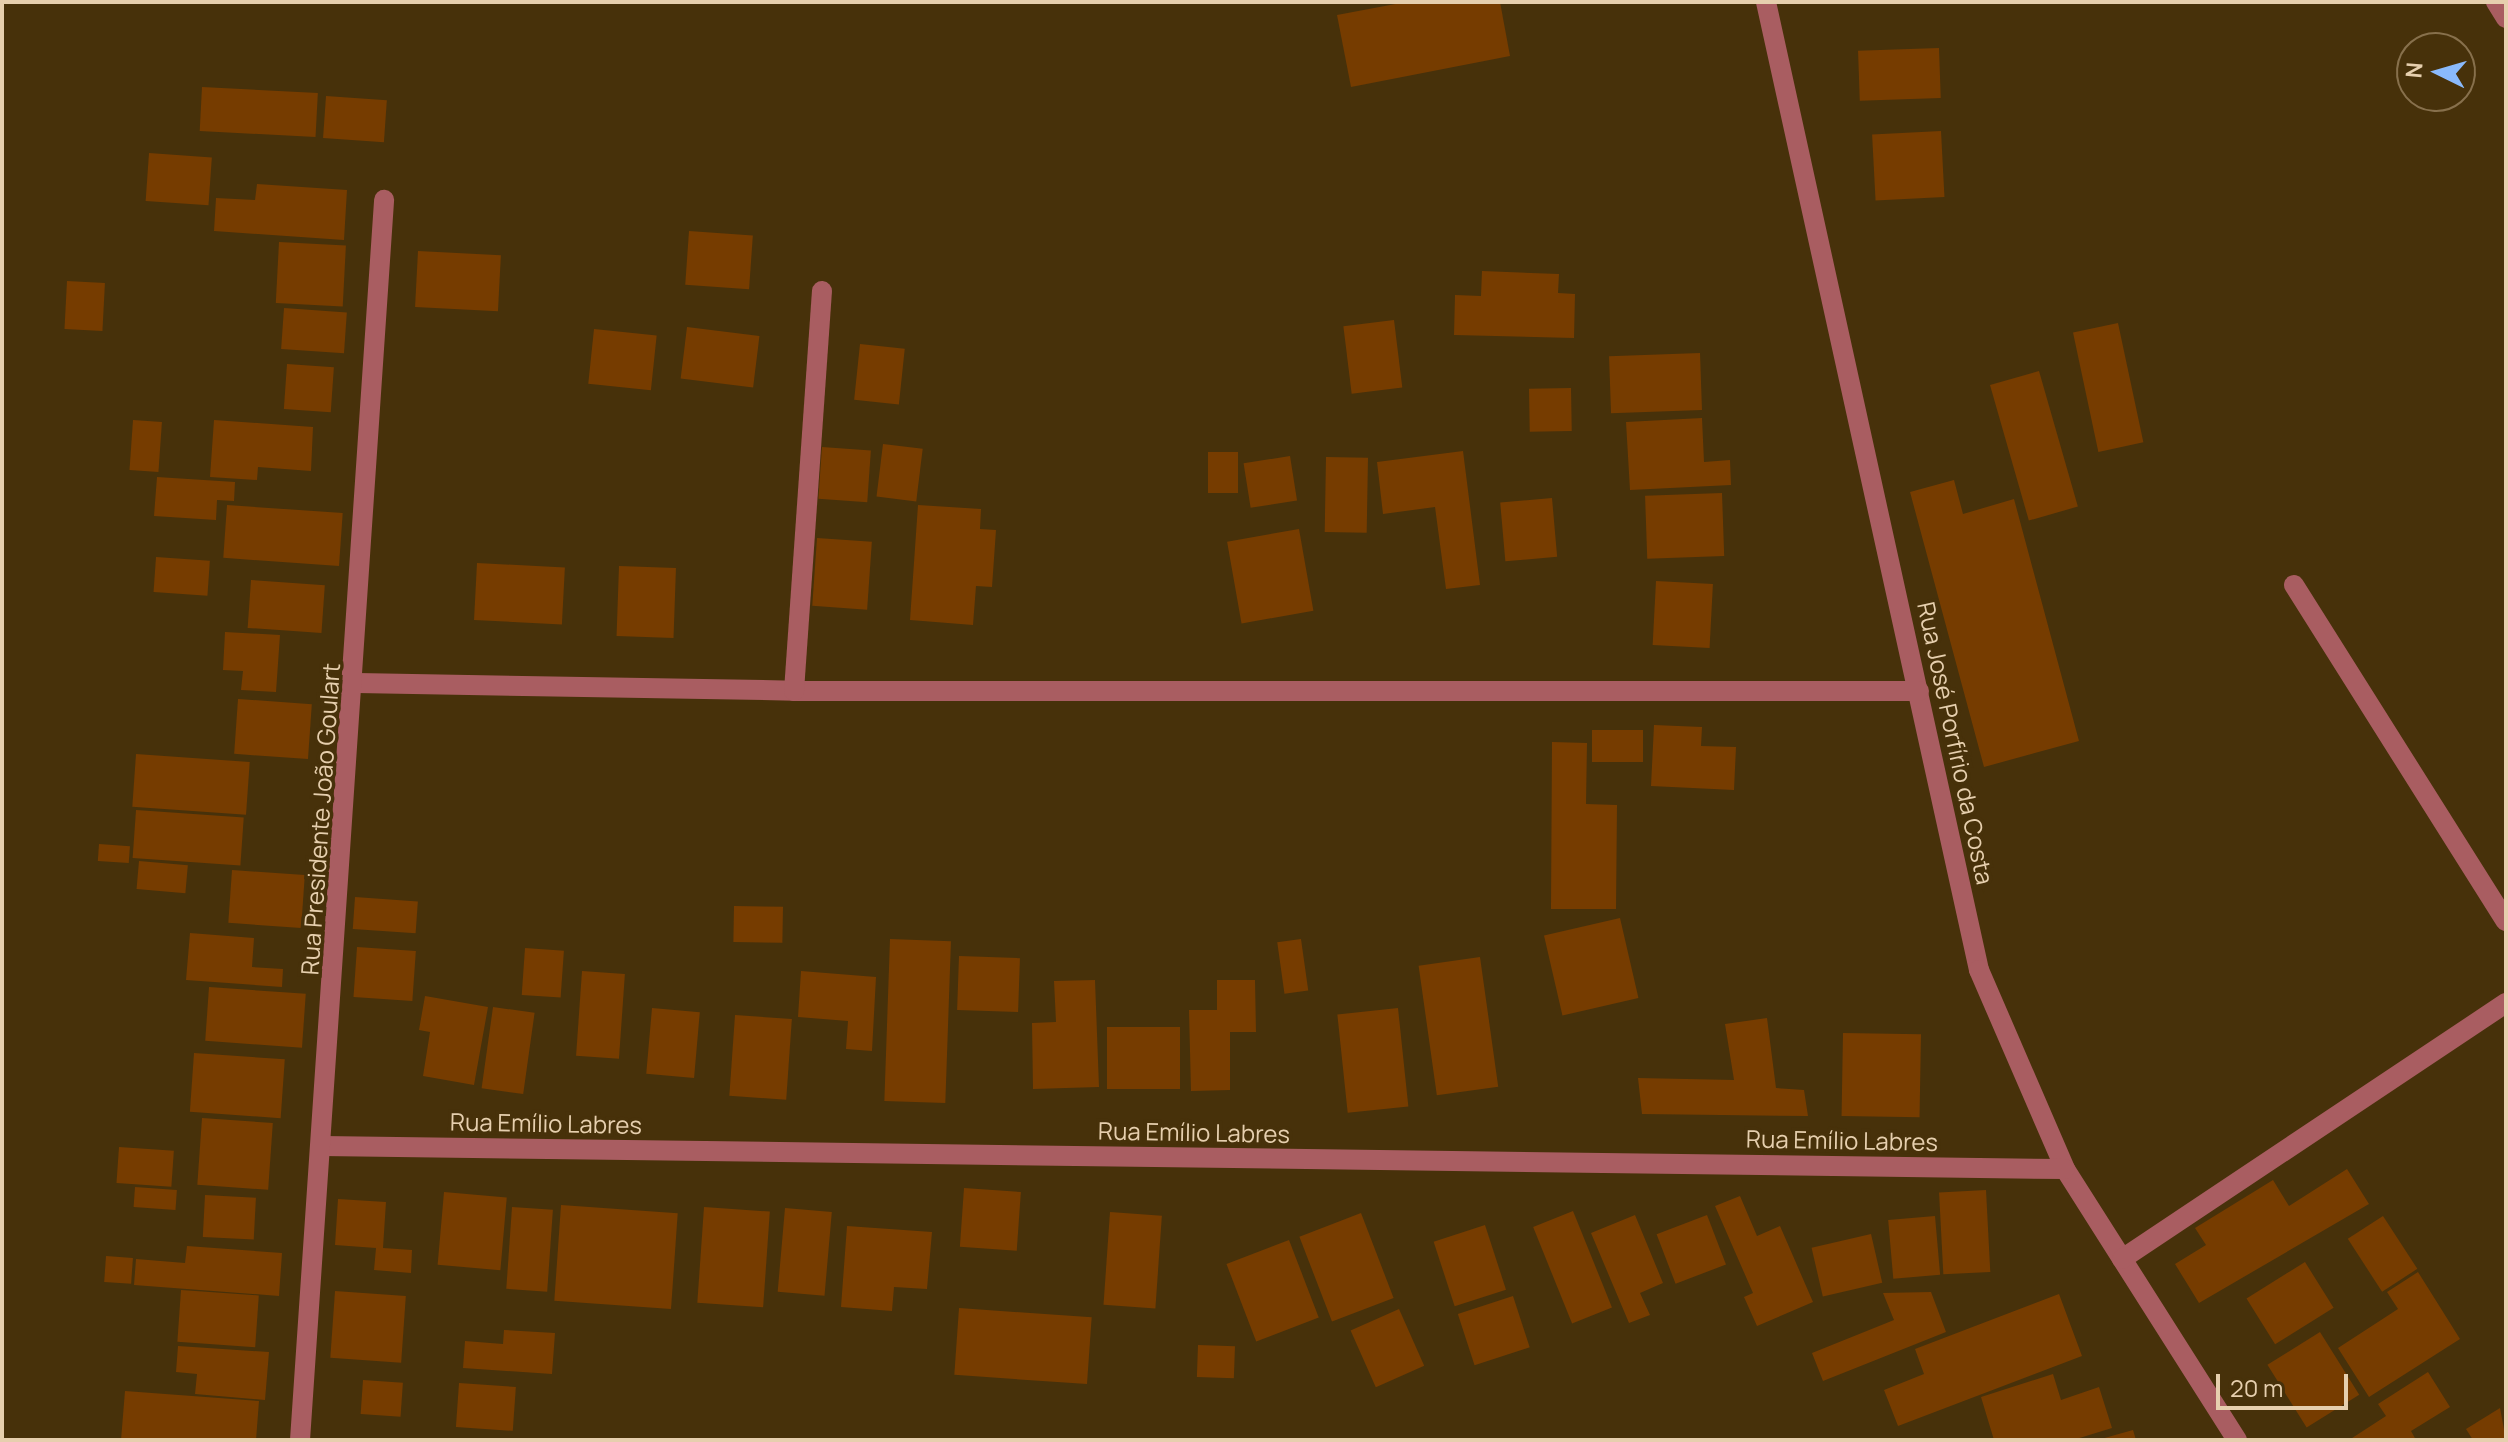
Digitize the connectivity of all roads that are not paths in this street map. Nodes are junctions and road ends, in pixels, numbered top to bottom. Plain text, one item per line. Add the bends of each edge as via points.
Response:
1 (1766, 2) edge
2 (2496, 2) edge
3 (2506, 18) edge
4 (384, 200) dead end
5 (822, 291) dead end
6 (2294, 585) dead end
7 (357, 683) junction
8 (794, 691) junction
9 (1919, 691) junction
10 (2506, 921) edge
11 (2506, 1003) edge
12 (322, 1146) junction
13 (2065, 1169) junction
14 (2122, 1259) junction
15 (300, 1440) edge
16 (2237, 1440) edge

1 - 9 street, Rua José Porfírio da Costa
2 - 3 street
4 - 7 street, Rua Presidente João Goulart
5 - 8 street
6 - 10 street
7 - 8 street
7 - 12 street, Rua Presidente João Goulart
8 - 9 street
9 - 13 street, Rua José Porfírio da Costa via 1979,970
11 - 14 street
12 - 13 street, Rua Emílio Labres
12 - 15 street, Rua Presidente João Goulart
13 - 14 street, Rua José Porfírio da Costa
14 - 16 street, Rua José Porfírio da Costa

